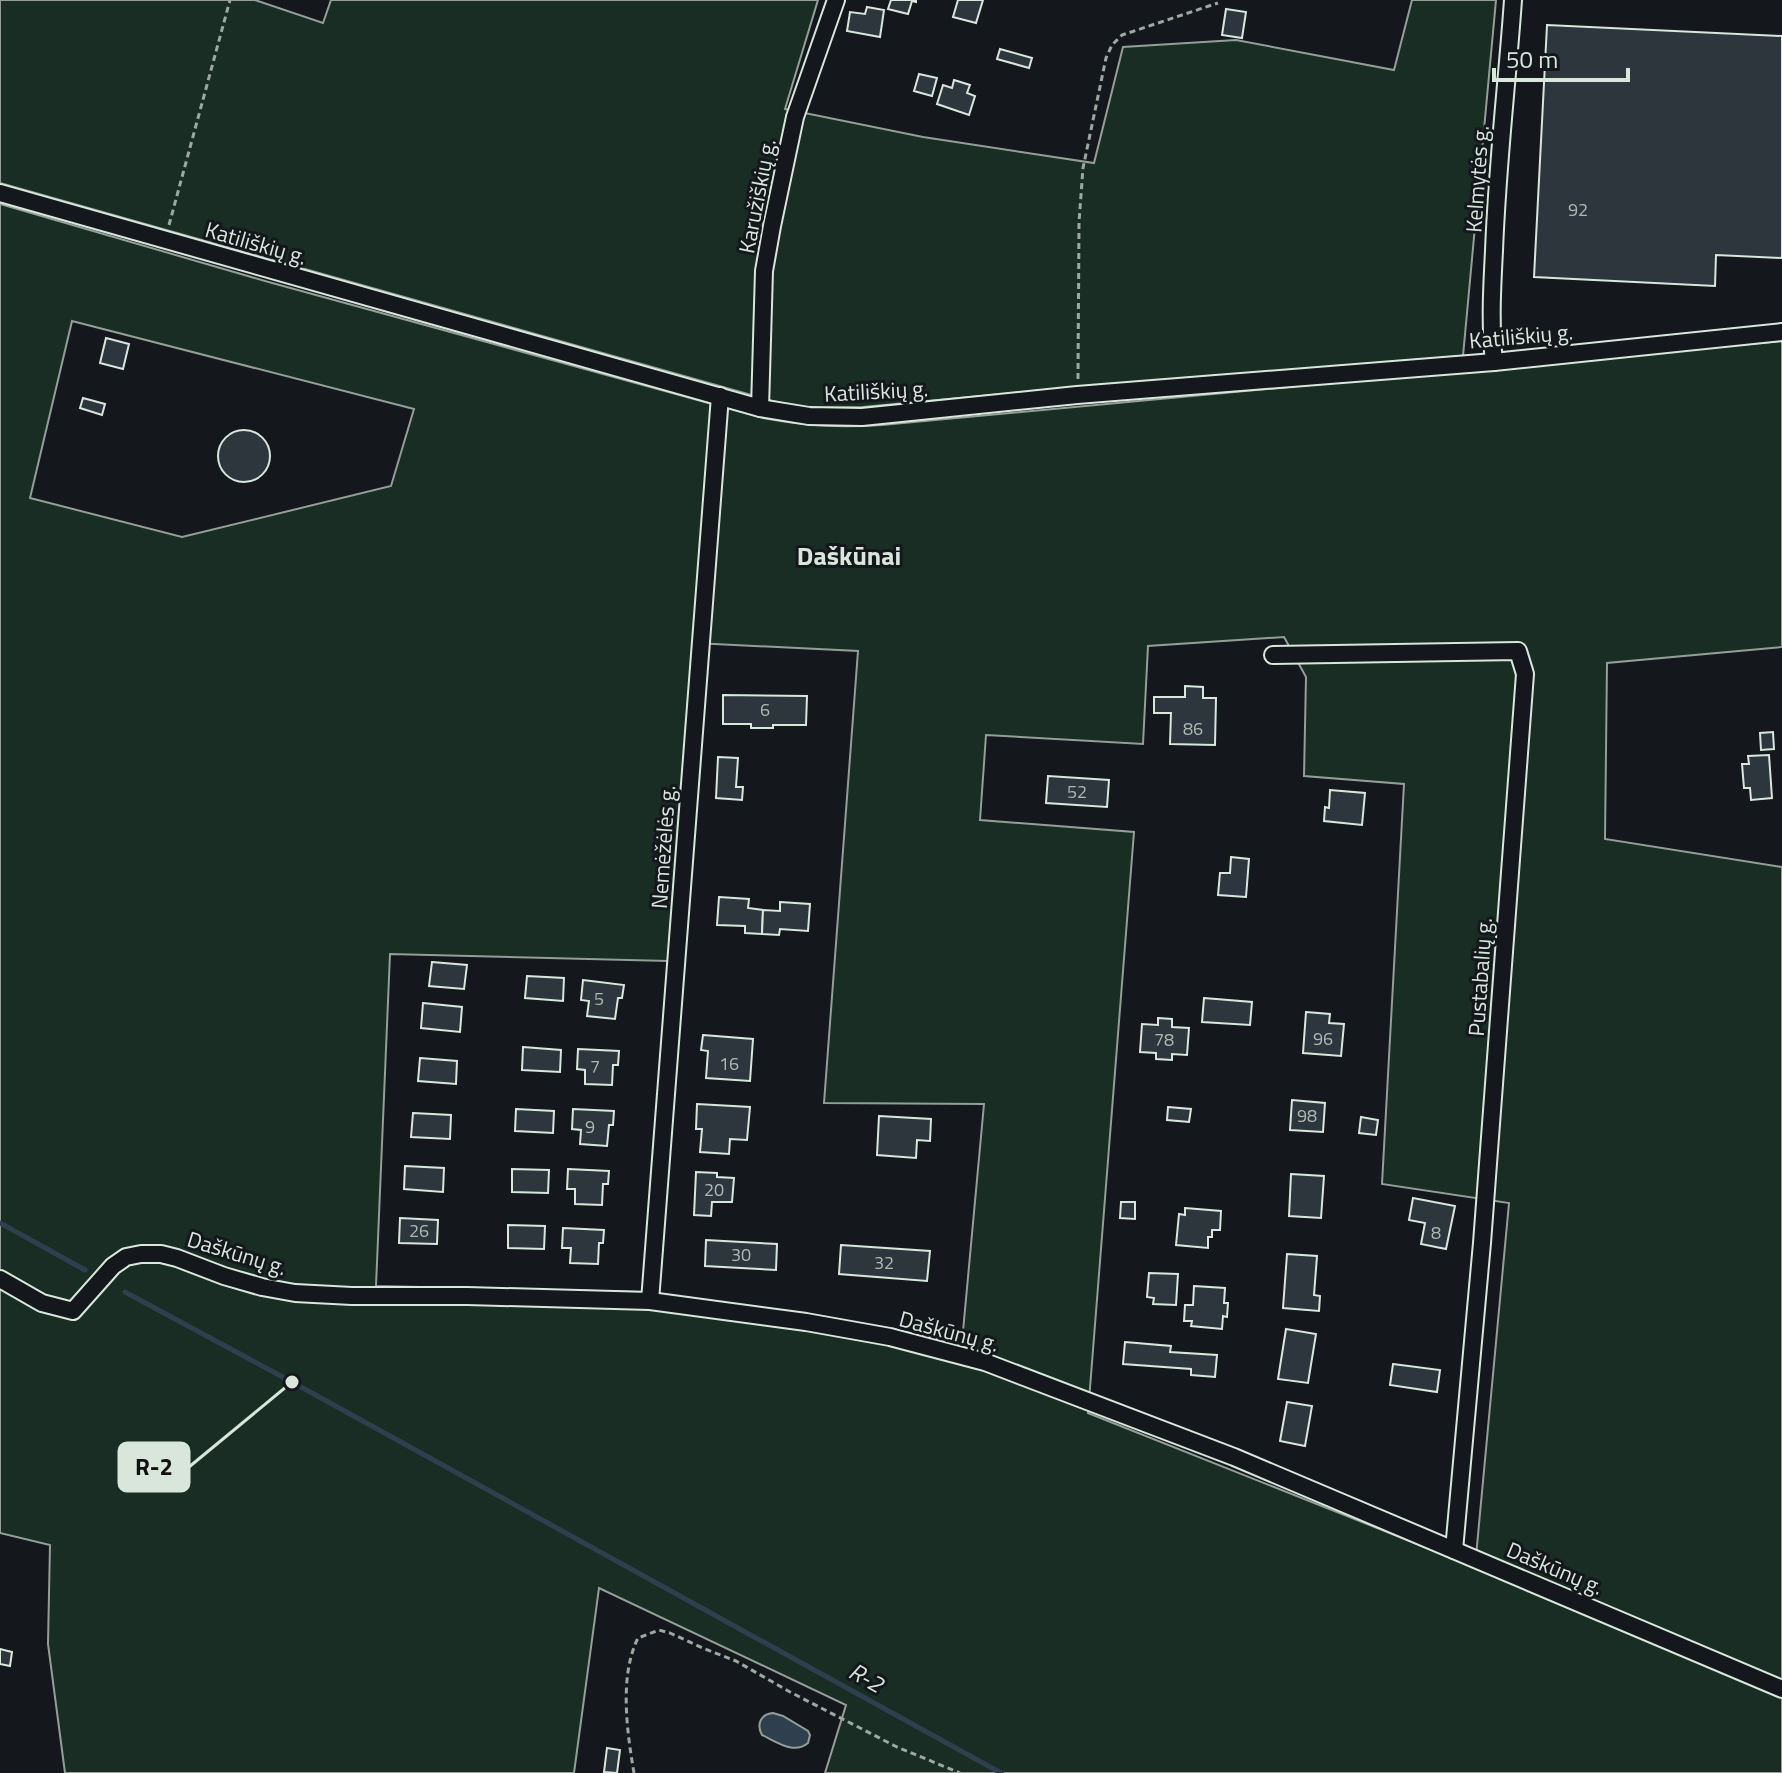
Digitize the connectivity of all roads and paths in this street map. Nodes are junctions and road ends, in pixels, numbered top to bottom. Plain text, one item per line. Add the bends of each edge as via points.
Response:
1 (230, 0) edge
2 (836, 0) edge
3 (1513, 0) edge
4 (1218, 3) dead end
5 (0, 193) edge
6 (164, 240) junction
7 (1782, 332) edge
8 (1494, 362) junction
9 (1077, 395) junction
10 (720, 396) junction
11 (760, 408) junction
12 (1273, 655) dead end
13 (0, 1279) edge
14 (650, 1301) junction
15 (1454, 1550) junction
16 (1782, 1689) edge
17 (634, 1773) edge
18 (960, 1773) edge

1 - 6 path
2 - 11 street, Karužiškių g. via 795,117 772,226 764,271
3 - 8 street, Kelmytės g. via 1494,239
4 - 9 path via 1122,35 1106,58 1083,168
5 - 6 street, Katiliškių g.
6 - 10 street, Katiliškių g.
7 - 8 street, Katiliškių g.
8 - 9 street, Katiliškių g.
9 - 11 street, Katiliškių g. via 862,417
10 - 11 street, Katiliškių g.
10 - 14 street, Nemėžėlės g.
12 - 15 street, Pustabalių g. via 1518,651 1525,674
13 - 14 street, Daškūnų g. via 42,1303 73,1311 126,1257 161,1254 295,1293
14 - 15 street, Daškūnų g. via 890,1337 985,1362 1234,1457
15 - 16 street, Daškūnų g.
17 - 18 path via 627,1729 632,1648 638,1638 659,1630 736,1661 897,1747

